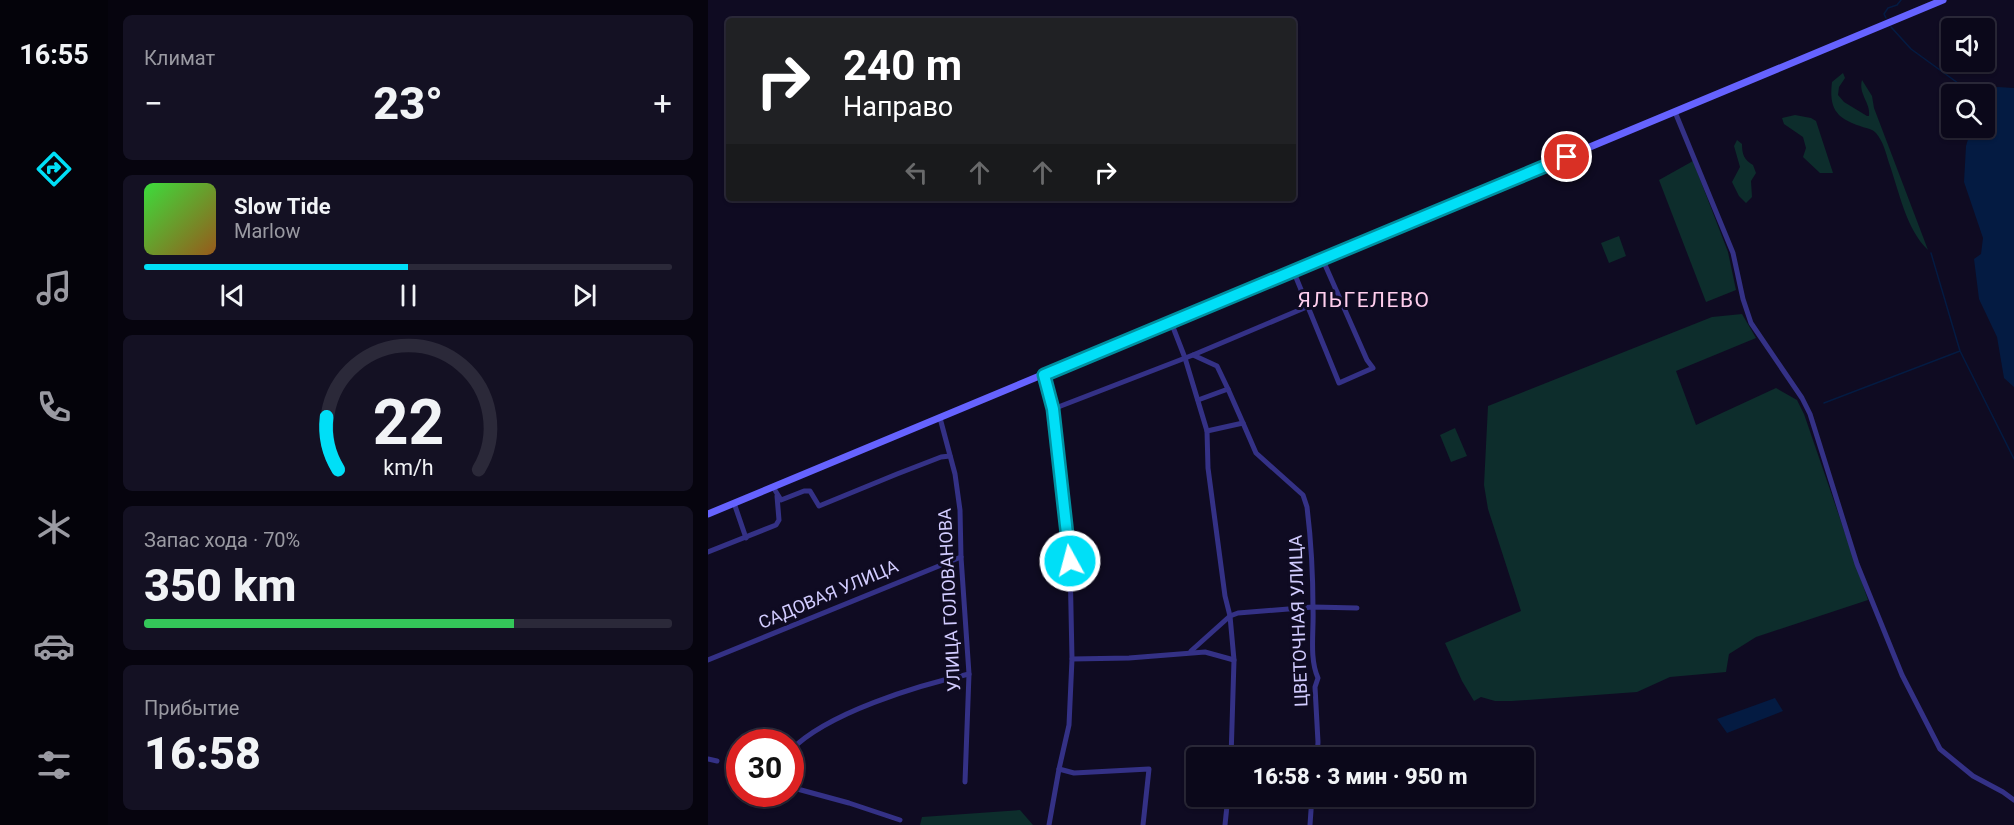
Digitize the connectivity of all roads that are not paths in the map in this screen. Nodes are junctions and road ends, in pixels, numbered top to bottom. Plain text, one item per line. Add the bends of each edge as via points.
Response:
1 (1943, 0) edge
2 (1675, 112) junction
3 (1322, 258) junction
4 (1293, 270) junction
5 (1309, 306) junction
6 (1171, 322) junction
7 (1193, 355) junction
8 (1185, 358) junction
9 (1044, 375) junction
10 (1228, 389) junction
11 (1198, 400) junction
12 (1053, 409) junction
13 (940, 418) junction
14 (1243, 423) junction
15 (1207, 431) junction
16 (950, 456) junction
17 (775, 491) junction
18 (734, 503) junction
19 (708, 514) edge
20 (746, 538) junction
21 (708, 552) edge
22 (961, 557) junction
23 (1313, 607) junction
24 (1358, 608) dead end
25 (1230, 616) junction
26 (1189, 652) junction
27 (1072, 659) junction
28 (708, 660) edge
29 (1234, 660) junction
30 (969, 674) junction
31 (804, 739) edge
32 (1231, 747) edge
33 (1318, 747) edge
34 (708, 759) edge
35 (717, 761) dead end
36 (1059, 769) junction
37 (965, 783) dead end
38 (804, 791) edge
39 (2014, 800) edge
40 (1227, 807) edge
41 (1311, 807) edge
42 (900, 820) dead end
43 (1049, 825) edge
44 (1143, 825) edge
45 (1225, 825) edge
46 (1310, 825) edge

1 - 2 main road
2 - 3 main road
2 - 39 street via 1733,253 1751,323 1810,414 1857,564 1902,675 1940,748 1973,776
3 - 4 main road
3 - 5 street via 1373,368 1339,383
4 - 5 street
4 - 6 main road
5 - 7 street
6 - 8 street
6 - 9 main road
7 - 8 street
7 - 10 street via 1216,366
8 - 11 street
8 - 12 street
9 - 12 street
9 - 13 main road
10 - 11 street
10 - 14 street
11 - 15 street
12 - 27 street via 1070,561
13 - 16 street, УЛИЦА ГОЛОВАНОВА
13 - 17 main road
14 - 15 street
14 - 23 street, ЦВЕТОЧНАЯ УЛИЦА via 1256,453 1303,495
15 - 25 street via 1208,468
16 - 17 street via 819,506 810,491 781,500
16 - 22 street, УЛИЦА ГОЛОВАНОВА via 960,510
17 - 18 main road
17 - 20 street via 779,520 776,525
18 - 19 main road
18 - 20 street
20 - 21 street
22 - 28 street, САДОВАЯ УЛИЦА
22 - 30 street, УЛИЦА ГОЛОВАНОВА
23 - 24 street
23 - 25 street
23 - 33 street, ЦВЕТОЧНАЯ УЛИЦА
25 - 26 street
25 - 29 street
26 - 27 street
26 - 29 street
27 - 36 street via 1069,725
29 - 32 street
30 - 31 street via 927,683 866,706
30 - 37 street, УЛИЦА ГОЛОВАНОВА
34 - 35 street
36 - 43 street
36 - 44 street via 1074,773 1149,769
38 - 42 street
40 - 45 street
41 - 46 street

